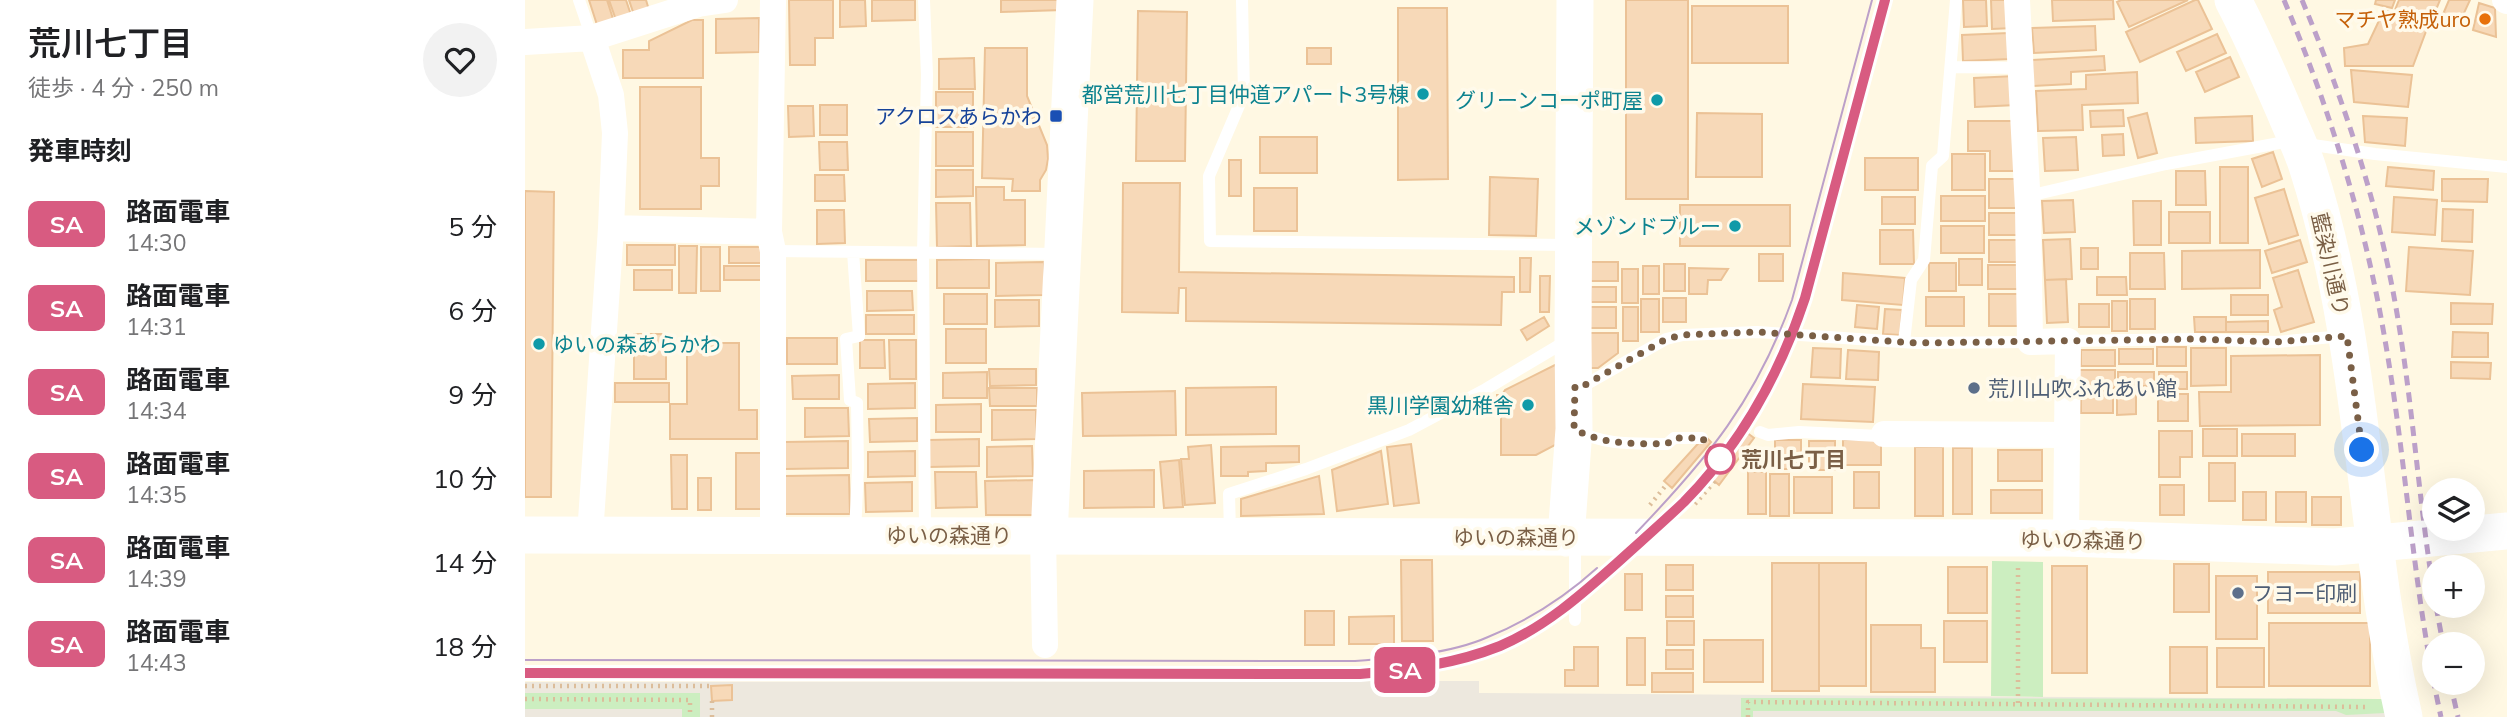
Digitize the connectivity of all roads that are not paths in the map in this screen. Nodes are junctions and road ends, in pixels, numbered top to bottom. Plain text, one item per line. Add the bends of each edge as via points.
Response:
1 (579, 0) edge
2 (725, 0) edge
3 (773, 0) edge
4 (924, 0) edge
5 (1075, 0) edge
6 (1243, 0) edge
7 (1574, 0) edge
8 (1957, 0) edge
9 (2017, 0) edge
10 (2233, 0) edge
11 (592, 38) junction
12 (525, 43) edge
13 (1951, 67) junction
14 (2021, 68) junction
15 (2298, 141) junction
16 (2507, 167) edge
17 (2028, 196) junction
18 (611, 228) junction
19 (771, 242) junction
20 (1573, 245) junction
21 (853, 252) junction
22 (923, 253) junction
23 (1063, 254) junction
24 (2347, 336) junction
25 (1573, 338) junction
26 (2068, 341) junction
27 (1904, 342) junction
28 (2030, 342) junction
29 (1575, 386) junction
30 (1574, 429) junction
31 (1760, 432) dead end
32 (1884, 434) joint
33 (2067, 435) junction
34 (1702, 438) dead end
35 (2507, 531) edge
36 (525, 535) edge
37 (590, 535) junction
38 (855, 535) junction
39 (1046, 535) junction
40 (773, 536) junction
41 (925, 536) junction
42 (1230, 536) junction
43 (1571, 538) junction
44 (2066, 538) junction
45 (2375, 544) junction
46 (1575, 620) dead end
47 (1045, 645) dead end
48 (2403, 712) edge

1 - 11 lane
2 - 11 street via 698,4
3 - 19 street
4 - 22 lane
5 - 23 street
6 - 20 lane via 1244,94 1209,176 1210,241
7 - 20 street
8 - 13 lane
9 - 14 street
10 - 15 street, 藍染川通り
11 - 12 street
11 - 18 street via 611,95 615,134
13 - 14 lane
13 - 27 lane via 1943,156 1932,166 1924,260 1911,280
14 - 17 street
15 - 16 lane
15 - 17 lane via 2166,164
15 - 24 street, 藍染川通り via 2332,260
17 - 28 street
18 - 19 street
18 - 37 street
19 - 21 lane
19 - 40 street
20 - 25 street
21 - 22 lane
21 - 38 lane via 859,336 846,339 850,400 857,403
22 - 23 lane
22 - 41 lane
23 - 39 street
24 - 26 lane via 2276,342
24 - 45 street, 藍染川通り
25 - 29 street
25 - 42 lane via 1409,430 1229,494
26 - 28 street
26 - 33 street
27 - 28 lane
27 - 29 lane via 1757,332 1683,335 1666,339 1585,385
29 - 30 street
30 - 34 lane via 1611,443 1667,444 1674,438
30 - 43 street
31 - 32 lane
32 - 33 street
33 - 44 street
35 - 45 street, ゆいの森通り
36 - 37 street, ゆいの森通り
37 - 40 street, ゆいの森通り
38 - 40 street, ゆいの森通り
38 - 41 street, ゆいの森通り
39 - 41 street, ゆいの森通り
39 - 42 street, ゆいの森通り
39 - 47 street
42 - 43 street, ゆいの森通り
43 - 44 street, ゆいの森通り
43 - 46 lane
44 - 45 street, ゆいの森通り via 2335,547
45 - 48 street, 藍染川通り

